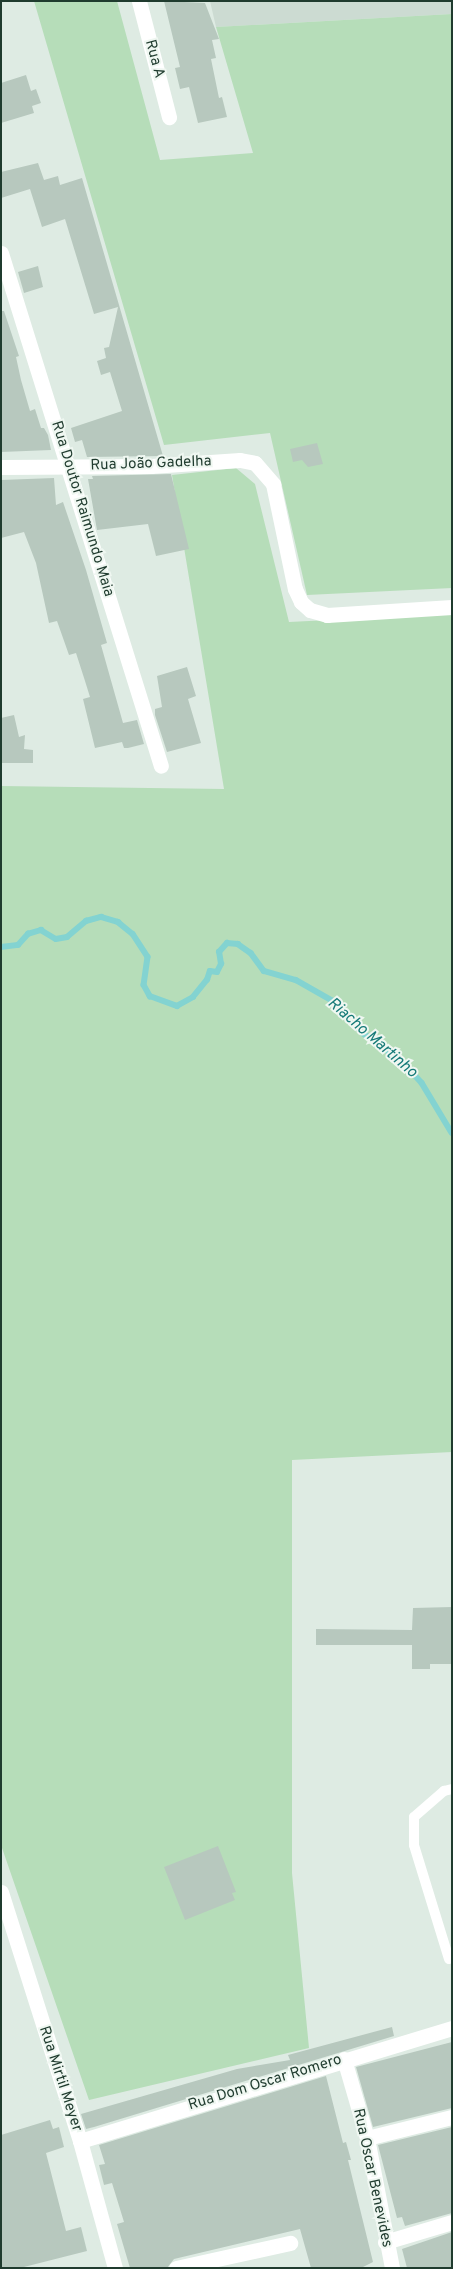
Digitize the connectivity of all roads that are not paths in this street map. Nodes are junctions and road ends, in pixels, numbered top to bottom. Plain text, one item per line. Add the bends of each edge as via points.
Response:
1 (139, 1) edge
2 (169, 116) dead end
3 (1, 253) edge
4 (1, 467) edge
5 (70, 467) junction
6 (452, 607) edge
7 (161, 766) dead end
8 (452, 1789) edge
9 (1, 1892) edge
10 (449, 1959) dead end
11 (452, 2028) edge
12 (344, 2059) junction
13 (452, 2117) edge
14 (367, 2138) junction
15 (80, 2141) junction
16 (452, 2222) edge
17 (385, 2242) junction
18 (290, 2243) dead end
19 (115, 2268) edge
20 (176, 2268) edge
21 (392, 2268) edge

1 - 2 street, Rua A
3 - 5 street, Rua Doutor Raimundo Maia
4 - 5 street, Rua João Gadelha
5 - 6 street, Rua João Gadelha via 240,460 255,464 273,484 295,589 301,602 310,610 327,615
5 - 7 street, Rua Doutor Raimundo Maia
8 - 10 lane via 444,1791 414,1817 414,1845
9 - 15 street, Rua Mirtil Meyer
11 - 12 street, Rua Dom Oscar Romero
12 - 14 street, Rua Oscar Benevides
12 - 15 street, Rua Dom Oscar Romero
13 - 14 street
14 - 17 street, Rua Oscar Benevides
15 - 19 street, Rua Mirtil Meyer
16 - 17 street
17 - 21 street, Rua Oscar Benevides
18 - 20 street

